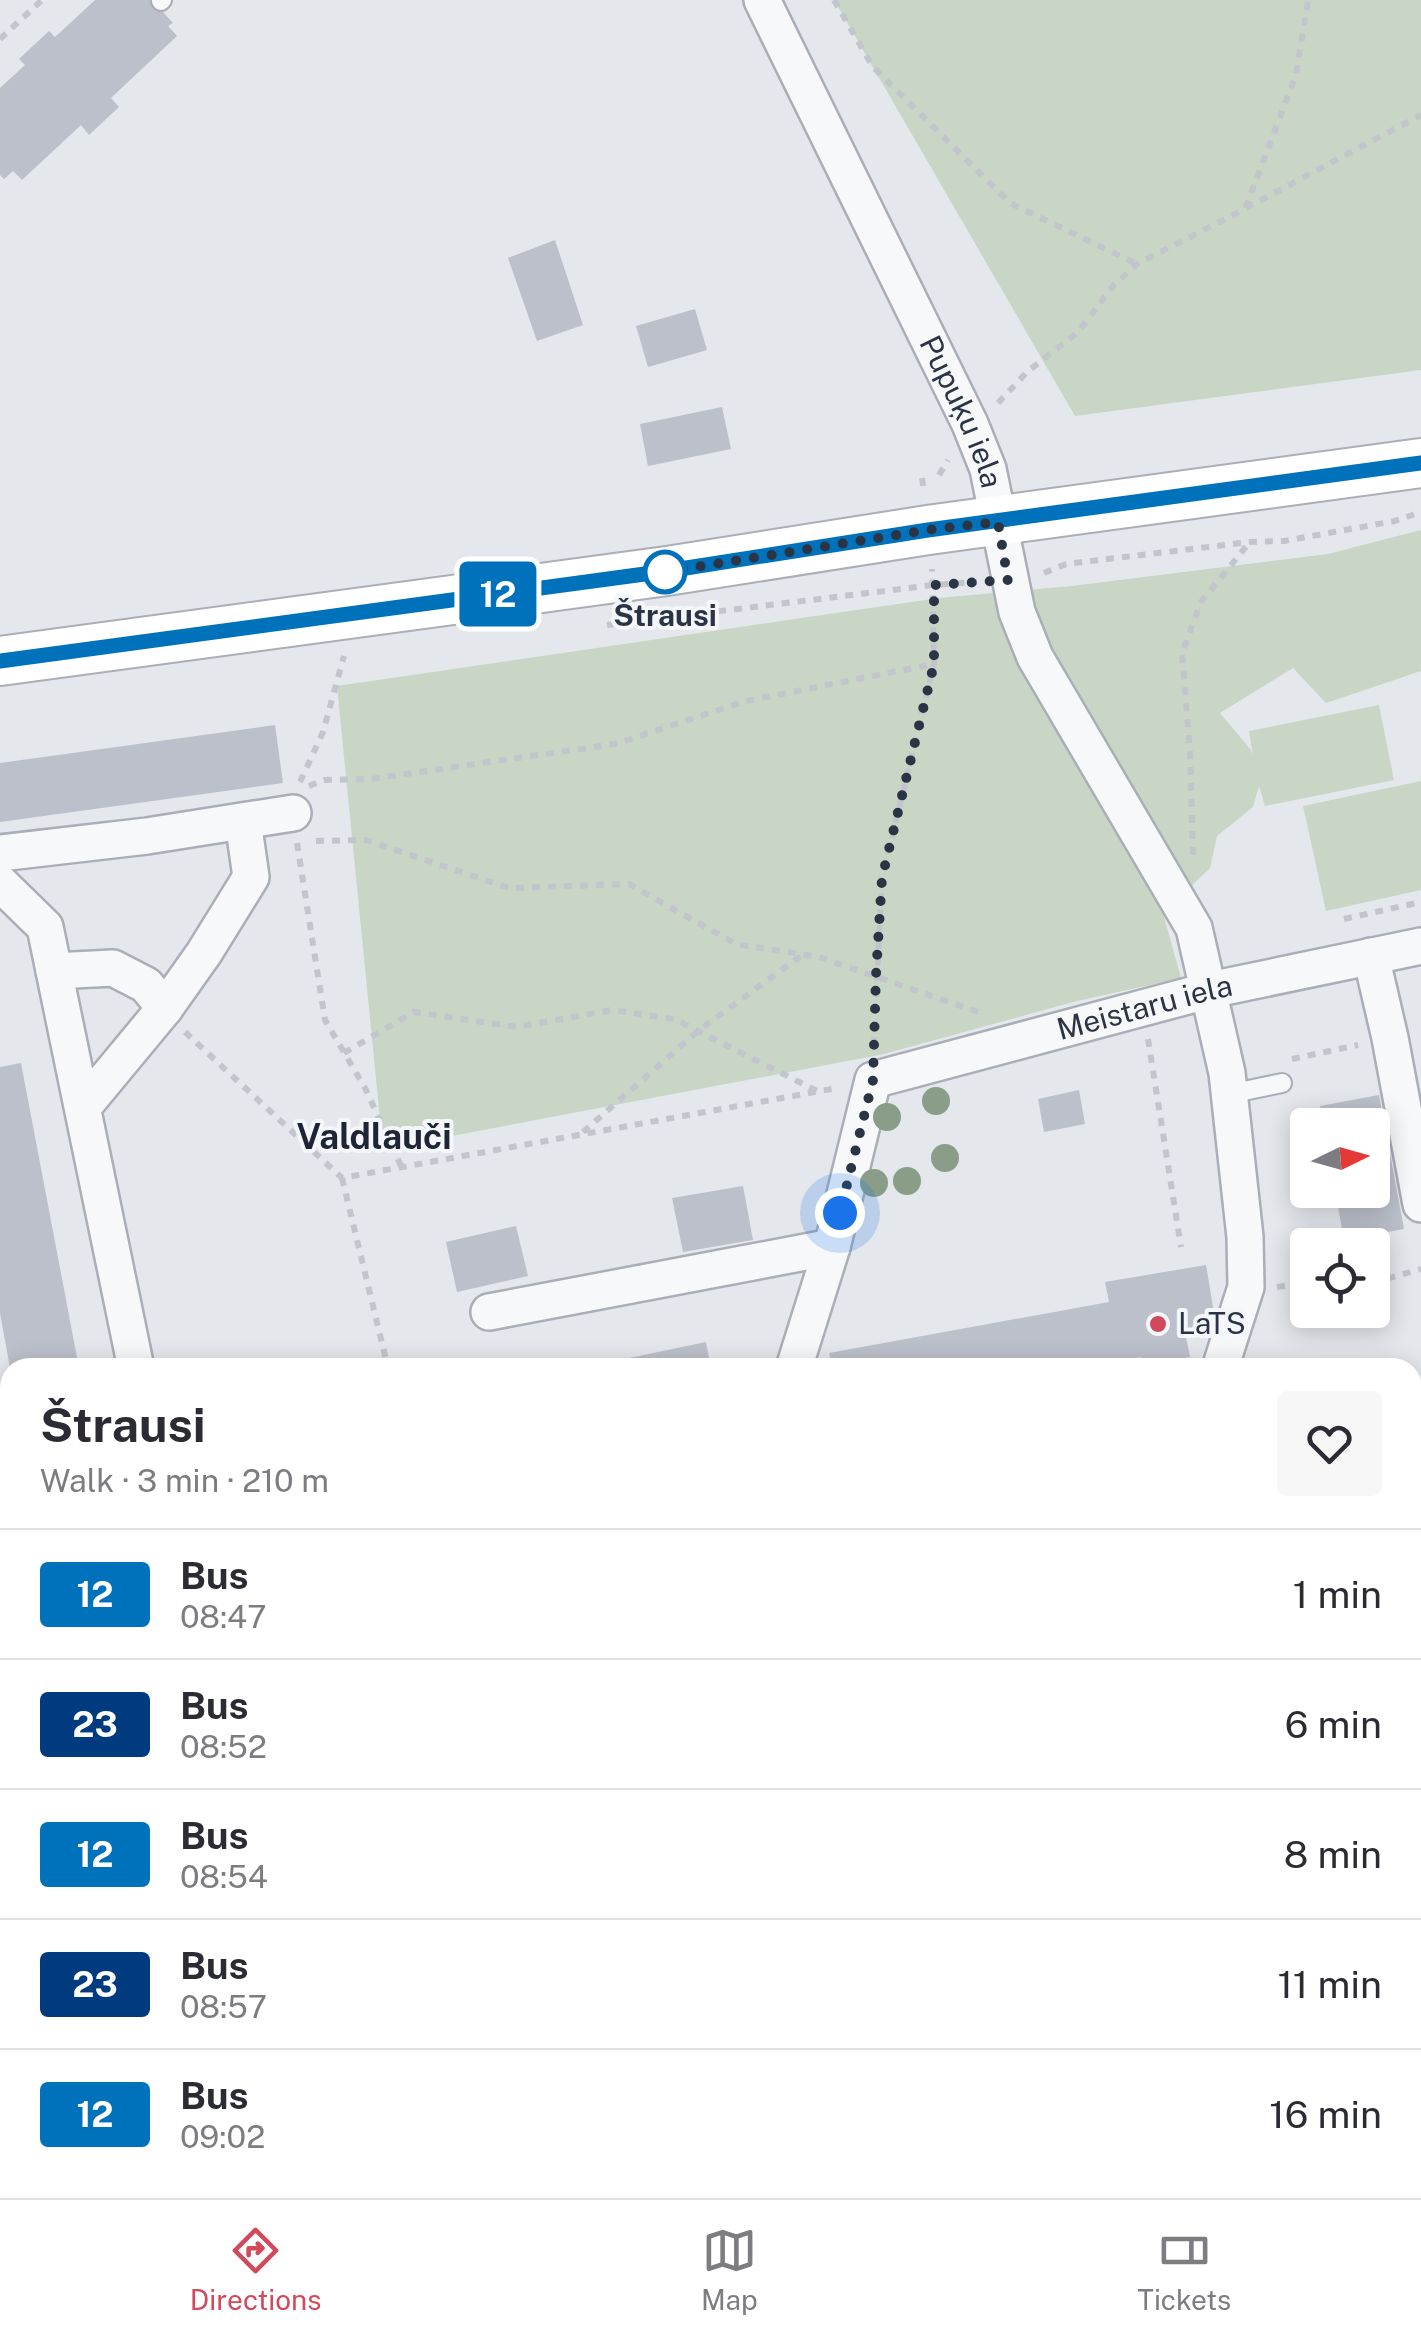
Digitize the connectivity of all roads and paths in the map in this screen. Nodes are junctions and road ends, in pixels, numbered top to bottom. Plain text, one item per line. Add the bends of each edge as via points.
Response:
1 (762, 0) edge
2 (834, 0) edge
3 (1308, 0) edge
4 (38, 1) edge
5 (0, 39) edge
6 (1421, 115) edge
7 (1245, 209) junction
8 (1137, 264) junction
9 (970, 424) junction
10 (1421, 463) edge
11 (1421, 512) edge
12 (998, 522) junction
13 (1250, 542) junction
14 (1008, 580) junction
15 (934, 585) junction
16 (599, 626) dead end
17 (341, 657) dead end
18 (0, 661) edge
19 (934, 664) junction
20 (243, 821) junction
21 (295, 827) junction
22 (0, 854) edge
23 (0, 883) edge
24 (1421, 902) edge
25 (1344, 918) dead end
26 (1194, 928) junction
27 (1421, 946) edge
28 (803, 954) junction
29 (1371, 956) junction
30 (54, 971) junction
31 (876, 975) junction
32 (1210, 990) junction
33 (165, 1008) junction
34 (1143, 1008) junction
35 (698, 1032) junction
36 (1041, 1036) junction
37 (1390, 1038) junction
38 (344, 1052) junction
39 (873, 1080) junction
40 (1282, 1083) joint
41 (819, 1091) junction
42 (1229, 1094) junction
43 (83, 1107) junction
44 (579, 1136) junction
45 (402, 1168) junction
46 (342, 1178) junction
47 (1421, 1204) edge
48 (832, 1246) junction
49 (1181, 1248) dead end
50 (1421, 1269) edge
51 (1390, 1278) edge
52 (489, 1312) dead end
53 (134, 1358) edge
54 (386, 1358) edge
55 (797, 1358) edge
56 (1224, 1358) edge

1 - 9 street, Pupuķu iela
2 - 8 path via 872,67 1010,203
3 - 7 path via 1296,75
4 - 5 path
6 - 7 path
7 - 8 path
8 - 9 path via 1078,332
9 - 12 street, Pupuķu iela via 988,468
10 - 12 main road
11 - 13 path
12 - 14 street, Pupuķu iela
12 - 18 main road
13 - 14 path via 1066,564
13 - 26 path via 1201,602 1182,652
14 - 15 path
14 - 26 street, Pupuķu iela via 1036,656
15 - 16 path
15 - 19 path
17 - 19 path via 323,732 295,792 324,780 615,744 746,701
19 - 31 path via 882,878
20 - 21 street
20 - 22 street
20 - 33 street via 251,877
21 - 28 path via 366,840 509,888 630,884 736,944
21 - 38 path via 325,1020
23 - 30 street via 45,927
24 - 25 path
26 - 32 street, Pupuķu iela
27 - 29 street, Meistaru iela
28 - 31 path
28 - 35 path
29 - 32 street, Meistaru iela
29 - 37 street
30 - 33 street via 113,968 146,985
30 - 43 street
31 - 36 path
31 - 39 path
32 - 34 street, Meistaru iela
32 - 42 street, Pupuķu iela
33 - 43 street
33 - 46 path
34 - 36 street, Meistaru iela
34 - 49 path
35 - 38 path via 674,1019 612,1010 518,1026 414,1012
35 - 41 path
35 - 44 path
36 - 39 street, Meistaru iela
37 - 40 path via 1291,1059
37 - 47 street
38 - 45 path
39 - 41 path
39 - 48 street
40 - 42 lane
41 - 44 path
42 - 56 street, Pupuķu iela via 1246,1287
43 - 53 street
44 - 45 path
45 - 46 path
46 - 54 path
48 - 52 street
48 - 55 street
50 - 51 path

